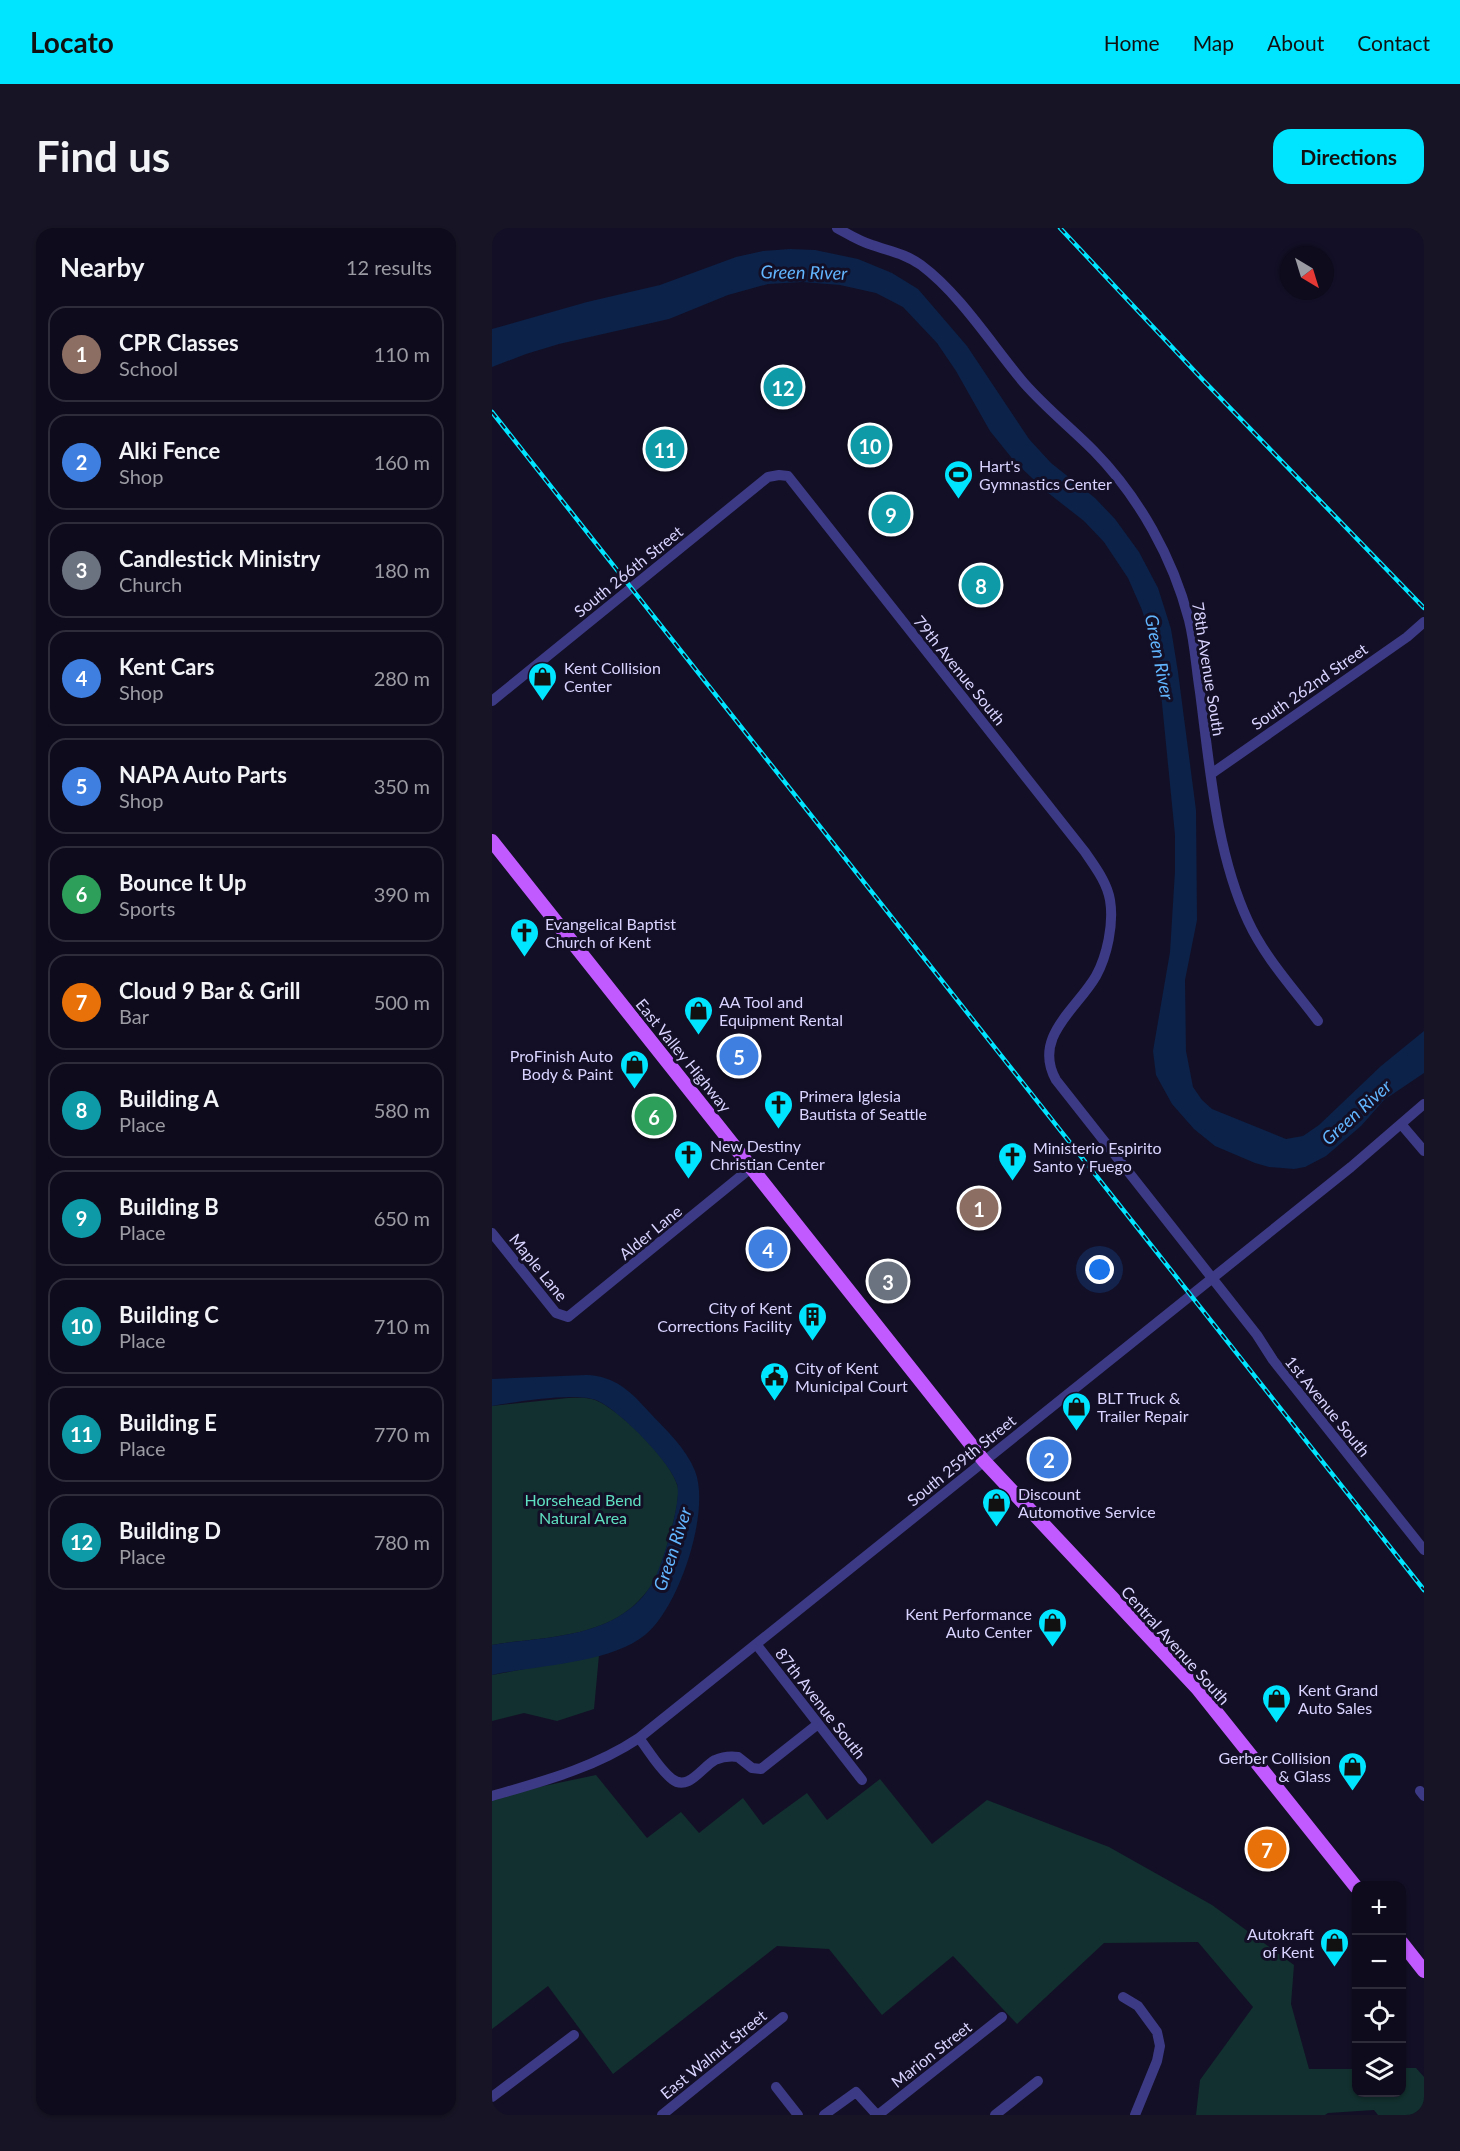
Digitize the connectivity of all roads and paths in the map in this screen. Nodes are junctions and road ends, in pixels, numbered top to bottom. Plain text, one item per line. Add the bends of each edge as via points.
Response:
1 (837, 228) edge
2 (788, 476) joint
3 (1424, 622) edge
4 (492, 701) edge
5 (1210, 774) junction
6 (492, 841) edge
7 (1318, 1021) dead end
8 (1056, 1080) joint
9 (1424, 1104) edge
10 (1401, 1124) junction
11 (1424, 1151) edge
12 (752, 1167) junction
13 (492, 1233) edge
14 (1212, 1278) junction
15 (565, 1317) joint
16 (984, 1461) junction
17 (1424, 1550) edge
18 (756, 1644) junction
19 (818, 1724) junction
20 (639, 1738) junction
21 (862, 1780) dead end
22 (492, 1796) edge
23 (1352, 1882) edge
24 (1406, 1949) edge
25 (1424, 1971) edge
26 (1123, 1997) dead end
27 (783, 2017) dead end
28 (1002, 2018) dead end
29 (574, 2035) dead end
30 (1038, 2081) dead end
31 (776, 2087) dead end
32 (492, 2097) edge
33 (1008, 2111) edge
34 (662, 2115) edge
35 (798, 2115) edge
36 (824, 2115) edge
37 (878, 2115) edge
38 (995, 2115) edge
39 (1135, 2115) edge

1 - 5 street, 78th Avenue South via 910,258 932,274 1027,386 1095,453 1136,504 1158,542 1184,604 1195,655
2 - 4 street, South 266th Street via 768,477
2 - 8 street, 79th Avenue South via 1085,852 1105,885 1111,920 1106,947 1097,974 1053,1038 1049,1057
3 - 5 street, South 262nd Street
5 - 7 street, 78th Avenue South via 1230,871 1245,914 1263,948
6 - 12 main road, East Valley Highway
8 - 14 street, 1st Avenue South
9 - 10 street, South 259th Street
10 - 11 street
10 - 14 street, South 259th Street
12 - 15 street, Alder Lane
12 - 16 main road, East Valley Highway
13 - 15 street, Maple Lane via 556,1313
14 - 16 street, South 259th Street
14 - 17 street, 1st Avenue South via 1272,1360
16 - 18 street, South 259th Street
16 - 23 main road, Central Avenue South via 1197,1688
18 - 19 street, 87th Avenue South
18 - 20 street, South 259th Street
19 - 20 street via 761,1769 752,1768 738,1757 722,1758 682,1783 672,1779
19 - 21 street, 87th Avenue South
20 - 22 street, South 259th Street via 619,1752 572,1772
24 - 25 main road
26 - 39 street via 1138,2006 1156,2032 1160,2046
27 - 34 street, East Walnut Street
28 - 37 street, Marion Street
29 - 32 street
30 - 33 street
31 - 35 street
33 - 38 street
36 - 37 street via 856,2092

